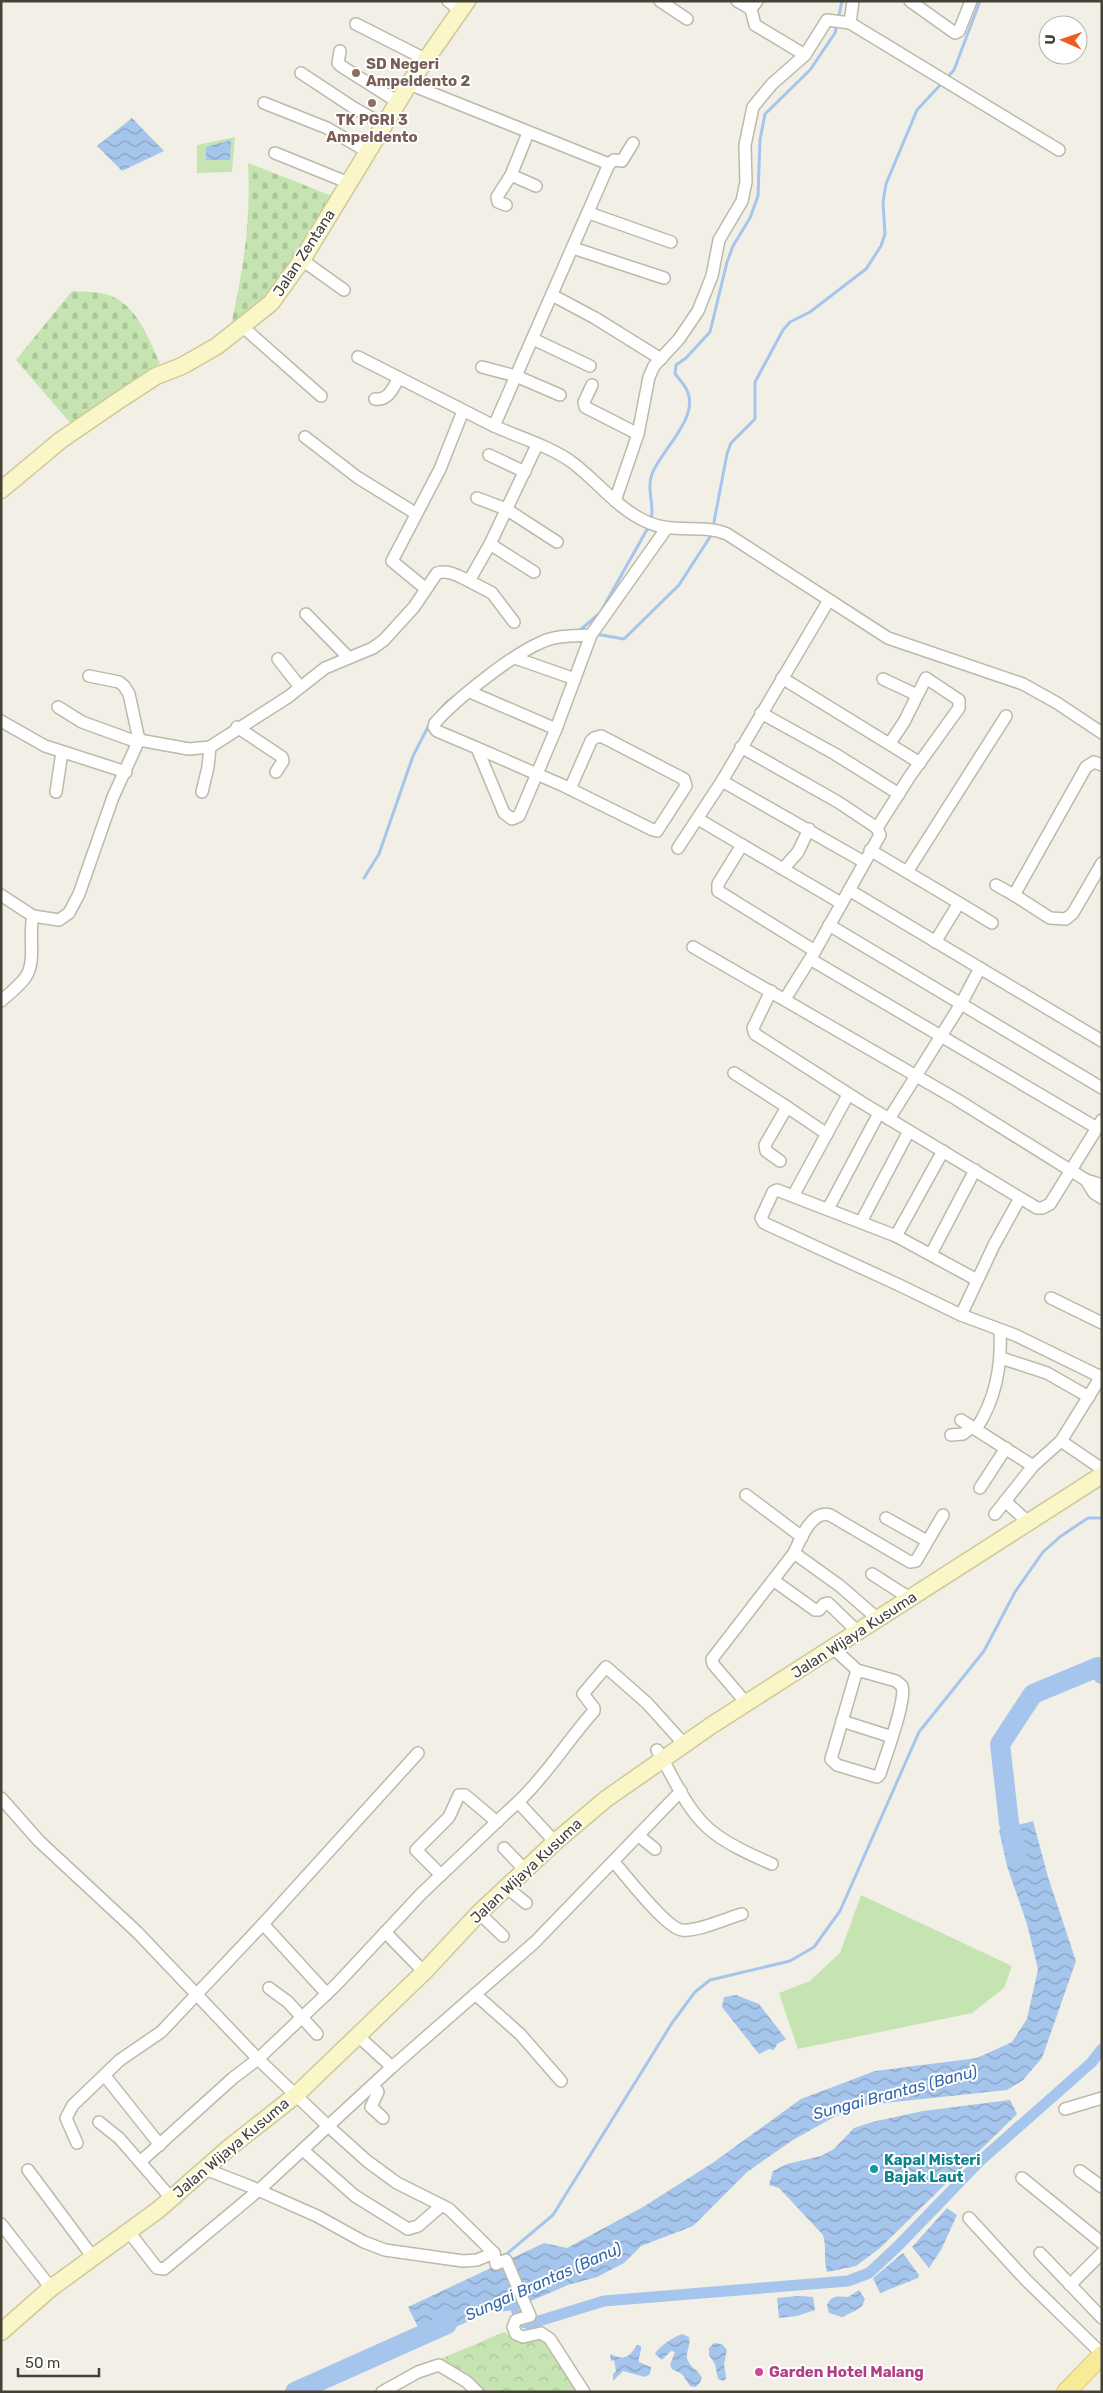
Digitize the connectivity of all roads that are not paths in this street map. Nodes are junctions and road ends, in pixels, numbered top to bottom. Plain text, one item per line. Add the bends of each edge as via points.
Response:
1 (660, 1) edge
2 (737, 1) edge
3 (852, 1) edge
4 (910, 1) edge
5 (971, 1) edge
6 (458, 4) edge
7 (754, 5) edge
8 (687, 19) dead end
9 (847, 22) junction
10 (356, 24) dead end
11 (340, 50) dead end
12 (805, 55) junction
13 (427, 60) junction
14 (301, 73) dead end
15 (410, 84) junction
16 (398, 102) junction
17 (264, 103) dead end
18 (384, 125) junction
19 (528, 133) junction
20 (632, 143) dead end
21 (1058, 150) dead end
22 (368, 152) junction
23 (275, 153) dead end
24 (609, 164) junction
25 (511, 175) junction
26 (349, 183) junction
27 (536, 186) dead end
28 (506, 206) dead end
29 (589, 213) junction
30 (671, 242) dead end
31 (573, 248) junction
32 (302, 260) junction
33 (664, 278) dead end
34 (344, 290) dead end
35 (552, 295) junction
36 (243, 327) junction
37 (534, 339) junction
38 (358, 356) dead end
39 (661, 359) junction
40 (590, 366) dead end
41 (482, 367) dead end
42 (516, 376) junction
43 (399, 378) junction
44 (592, 385) dead end
45 (560, 395) dead end
46 (320, 396) dead end
47 (375, 399) dead end
48 (463, 410) junction
49 (494, 426) junction
50 (638, 434) junction
51 (305, 437) dead end
52 (537, 445) junction
53 (489, 454) dead end
54 (525, 472) junction
55 (1, 490) edge
56 (477, 498) dead end
57 (615, 501) junction
58 (506, 508) junction
59 (415, 513) junction
60 (666, 529) junction
61 (557, 542) dead end
62 (490, 544) junction
63 (534, 572) dead end
64 (469, 581) junction
65 (426, 589) junction
66 (829, 600) junction
67 (306, 614) dead end
68 (514, 622) dead end
69 (593, 632) junction
70 (348, 657) junction
71 (515, 658) junction
72 (278, 659) dead end
73 (89, 676) dead end
74 (782, 678) junction
75 (575, 679) junction
76 (883, 679) dead end
77 (300, 686) junction
78 (470, 692) junction
79 (917, 695) junction
80 (58, 707) dead end
81 (761, 713) junction
82 (1006, 716) dead end
83 (1, 721) edge
84 (237, 727) junction
85 (556, 729) junction
86 (1102, 733) edge
87 (138, 741) junction
88 (890, 743) junction
89 (210, 746) junction
90 (742, 747) junction
91 (476, 748) junction
92 (62, 752) junction
93 (920, 763) junction
94 (1102, 766) edge
95 (126, 772) junction
96 (276, 772) dead end
97 (537, 775) junction
98 (722, 781) junction
99 (570, 789) junction
100 (56, 792) dead end
101 (202, 792) dead end
102 (899, 794) junction
103 (698, 819) junction
104 (877, 828) junction
105 (808, 830) junction
106 (742, 845) junction
107 (678, 848) dead end
108 (870, 850) junction
109 (864, 862) junction
110 (1102, 863) edge
111 (783, 869) junction
112 (907, 872) junction
113 (996, 885) dead end
114 (848, 890) junction
115 (1, 895) edge
116 (1014, 895) junction
117 (841, 903) junction
118 (959, 903) junction
119 (34, 916) junction
120 (992, 923) dead end
121 (829, 925) junction
122 (935, 942) junction
123 (694, 947) dead end
124 (812, 955) junction
125 (980, 968) junction
126 (771, 991) junction
127 (785, 999) junction
128 (1, 1000) edge
129 (961, 1004) junction
130 (940, 1035) junction
131 (1102, 1041) edge
132 (734, 1073) dead end
133 (915, 1076) junction
134 (1102, 1088) edge
135 (848, 1095) junction
136 (787, 1107) junction
137 (884, 1116) junction
138 (1099, 1124) edge
139 (909, 1131) junction
140 (827, 1134) junction
141 (943, 1151) junction
142 (780, 1161) dead end
143 (975, 1170) junction
144 (1072, 1170) junction
145 (1086, 1180) junction
146 (1102, 1185) edge
147 (793, 1196) junction
148 (1020, 1198) junction
149 (1102, 1198) edge
150 (828, 1209) junction
151 (861, 1222) junction
152 (896, 1236) junction
153 (932, 1254) junction
154 (977, 1280) junction
155 (1051, 1298) dead end
156 (961, 1315) junction
157 (1102, 1323) edge
158 (1000, 1330) junction
159 (1001, 1358) junction
160 (1101, 1376) edge
161 (1088, 1397) junction
162 (961, 1420) dead end
163 (977, 1430) junction
164 (951, 1435) dead end
165 (1061, 1441) junction
166 (1006, 1448) junction
167 (1033, 1466) junction
168 (1102, 1469) edge
169 (1102, 1475) edge
170 (980, 1488) dead end
171 (746, 1495) dead end
172 (1004, 1501) junction
173 (995, 1514) dead end
174 (942, 1515) dead end
175 (886, 1518) dead end
176 (1029, 1523) junction
177 (802, 1537) junction
178 (923, 1539) junction
179 (794, 1553) junction
180 (872, 1574) dead end
181 (773, 1580) junction
182 (901, 1593) junction
183 (878, 1620) junction
184 (858, 1632) junction
185 (834, 1648) junction
186 (857, 1670) junction
187 (748, 1704) junction
188 (842, 1721) junction
189 (892, 1737) junction
190 (684, 1744) junction
191 (418, 1752) dead end
192 (660, 1754) junction
193 (681, 1791) junction
194 (1, 1798) edge
195 (518, 1802) junction
196 (497, 1822) junction
197 (639, 1836) junction
198 (554, 1842) junction
199 (504, 1848) dead end
200 (655, 1849) dead end
201 (614, 1862) junction
202 (772, 1864) dead end
203 (525, 1870) junction
204 (441, 1875) junction
205 (506, 1887) junction
206 (526, 1903) dead end
207 (479, 1913) junction
208 (742, 1914) dead end
209 (263, 1924) junction
210 (385, 1932) junction
211 (503, 1936) dead end
212 (424, 1972) junction
213 (269, 1988) dead end
214 (196, 1994) junction
215 (326, 1994) junction
216 (476, 1994) junction
217 (302, 2017) junction
218 (317, 2034) dead end
219 (357, 2035) junction
220 (258, 2059) junction
221 (392, 2067) junction
222 (105, 2076) junction
223 (561, 2081) dead end
224 (373, 2085) junction
225 (296, 2095) junction
226 (1102, 2098) edge
227 (1065, 2109) dead end
228 (383, 2118) dead end
229 (99, 2122) dead end
230 (328, 2126) junction
231 (78, 2143) dead end
232 (160, 2145) junction
233 (304, 2151) junction
234 (140, 2162) junction
235 (205, 2169) junction
236 (28, 2170) dead end
237 (1080, 2171) dead end
238 (1022, 2178) dead end
239 (1102, 2188) edge
240 (259, 2190) junction
241 (170, 2198) junction
242 (441, 2206) junction
243 (969, 2218) dead end
244 (1, 2224) edge
245 (129, 2232) junction
246 (1102, 2243) edge
247 (1040, 2253) dead end
248 (1102, 2253) edge
249 (92, 2256) junction
250 (500, 2260) junction
251 (1070, 2285) junction
252 (51, 2288) junction
253 (1102, 2318) edge
254 (1, 2332) edge
255 (1100, 2359) edge
256 (391, 2390) edge
257 (477, 2392) edge
258 (584, 2392) edge
259 (1066, 2392) edge

1 - 8 street
2 - 7 street
3 - 9 street
4 - 5 street via 955,33 960,31
6 - 13 main road, Jalan Zentana
7 - 12 street via 755,25
9 - 12 street via 831,19 823,24
9 - 21 street
10 - 13 street
11 - 16 street via 338,63 341,66
12 - 39 street via 772,84 753,107 744,145 746,182 742,201 719,240 712,276 698,311
13 - 15 main road, Jalan Zentana
14 - 18 street
15 - 16 main road, Jalan Zentana
15 - 19 street
16 - 18 main road, Jalan Zentana
17 - 22 street via 327,128
18 - 22 main road, Jalan Zentana
19 - 24 street
19 - 25 street
20 - 24 street via 622,161 614,160
22 - 26 main road, Jalan Zentana
23 - 26 street
24 - 29 street
25 - 27 street
25 - 28 street via 497,198
26 - 32 main road, Jalan Zentana
29 - 30 street
29 - 31 street
31 - 33 street
31 - 35 street
32 - 34 street
32 - 36 main road, Jalan Zentana via 271,303
35 - 37 street
35 - 39 street
36 - 46 street
36 - 55 main road, Jalan Zentana via 204,354 156,376 118,401 61,440
37 - 40 street
37 - 42 street
38 - 43 street
39 - 50 street via 649,376
41 - 42 street
42 - 45 street
42 - 49 street
43 - 47 street via 388,396
43 - 48 street
44 - 50 street via 584,404 587,409
48 - 49 street
48 - 59 street via 440,469
49 - 52 street
50 - 57 street
51 - 59 street via 357,477
52 - 54 street
52 - 57 street via 572,463
53 - 54 street
54 - 58 street
56 - 58 street
57 - 60 street via 650,524
58 - 61 street
58 - 62 street
59 - 65 street via 392,561
60 - 66 street via 722,532
60 - 69 street
62 - 63 street
62 - 64 street
64 - 65 street via 442,571
64 - 68 street via 492,593
65 - 70 street via 384,640 373,648
66 - 74 street
66 - 86 street via 888,638 1023,684
67 - 70 street
69 - 71 street via 548,640
69 - 75 street
70 - 77 street
71 - 75 street
71 - 78 street
72 - 77 street
73 - 87 street via 119,682 129,694
74 - 81 street
74 - 88 street
75 - 85 street
76 - 79 street
77 - 84 street
78 - 85 street
78 - 91 street via 436,721 434,727
79 - 88 street
79 - 93 street via 926,678 957,698 960,705
80 - 87 street via 82,722
81 - 90 street
81 - 102 street
82 - 112 street
83 - 92 street
84 - 89 street
84 - 96 street via 282,757
85 - 97 street
87 - 89 street via 189,749
87 - 95 street
88 - 93 street
89 - 101 street
90 - 98 street
90 - 104 street
91 - 97 street
91 - 97 street via 508,818 519,816
92 - 95 street
92 - 100 street
93 - 102 street
94 - 116 street via 1094,762 1086,768
95 - 119 street via 113,797 79,894 69,913 59,920
97 - 99 street
98 - 103 street
98 - 105 street
99 - 99 street via 591,741 601,736 684,779 686,786 657,831
102 - 104 street
103 - 106 street
103 - 107 street
104 - 108 street via 880,835
105 - 109 street
105 - 111 street via 798,852
106 - 111 street
106 - 124 street via 718,884 718,891
108 - 109 street
108 - 112 street
109 - 114 street
110 - 116 street via 1073,913 1066,919 1050,918
111 - 117 street
112 - 118 street
113 - 116 street
114 - 117 street
114 - 122 street
115 - 119 street
117 - 121 street
118 - 120 street
118 - 122 street
119 - 128 street via 30,927 31,961 28,971 25,978
121 - 124 street
121 - 129 street
122 - 125 street
123 - 126 street
124 - 127 street
124 - 130 street
125 - 129 street
125 - 131 street
126 - 127 street
126 - 135 street via 753,1028 755,1034
127 - 133 street
129 - 130 street
129 - 134 street
130 - 133 street
130 - 138 street
132 - 136 street
133 - 137 street
133 - 144 street
135 - 137 street
135 - 140 street
136 - 140 street
136 - 142 street via 765,1145 766,1151
137 - 139 street
137 - 150 street
138 - 144 street
139 - 141 street
139 - 151 street
140 - 147 street
141 - 143 street
141 - 152 street
143 - 148 street
143 - 153 street
144 - 145 street
144 - 148 street via 1047,1207 1037,1208
145 - 146 street
145 - 149 street via 1094,1193
147 - 150 street
147 - 156 street via 774,1190 762,1222
148 - 154 street
150 - 151 street
151 - 152 street
152 - 153 street
153 - 154 street
154 - 156 street
155 - 157 street
156 - 158 street
158 - 159 street
158 - 160 street
159 - 161 street via 1048,1373
159 - 163 street via 994,1392
160 - 161 street
161 - 165 street
162 - 163 street
163 - 164 street
163 - 166 street
165 - 167 street
165 - 168 street
166 - 167 street
166 - 170 street
167 - 172 street
169 - 176 main road, Jalan Wijaya Kusuma
171 - 177 street
172 - 173 street
172 - 176 street
174 - 178 street
175 - 178 street
176 - 182 main road, Jalan Wijaya Kusuma
177 - 178 street via 817,1516 825,1514 860,1531 908,1562 916,1561
177 - 179 street
179 - 181 street
179 - 183 street via 840,1586
180 - 182 street
181 - 184 street via 815,1610 828,1603
181 - 187 street via 712,1659
182 - 183 main road, Jalan Wijaya Kusuma
183 - 184 main road, Jalan Wijaya Kusuma
184 - 185 main road, Jalan Wijaya Kusuma
185 - 186 street
185 - 187 main road, Jalan Wijaya Kusuma
186 - 188 street
186 - 189 street via 896,1681 902,1686 903,1695
187 - 190 main road, Jalan Wijaya Kusuma
188 - 189 street
188 - 189 street via 832,1762 871,1777 880,1774
190 - 192 main road, Jalan Wijaya Kusuma
190 - 195 street via 647,1703 606,1667 583,1694 594,1711 542,1778
191 - 209 street
192 - 193 street
192 - 198 main road, Jalan Wijaya Kusuma
193 - 197 street
193 - 202 street via 712,1832
194 - 214 street via 39,1841 131,1925
195 - 196 street
195 - 198 street
196 - 204 street
196 - 204 street via 466,1796 459,1795 449,1817 416,1849
197 - 200 street
197 - 201 street
198 - 203 main road, Jalan Wijaya Kusuma
199 - 203 street
201 - 208 street via 665,1920 676,1928 689,1930
201 - 216 street via 535,1942
203 - 205 main road, Jalan Wijaya Kusuma
204 - 210 street
205 - 206 street
205 - 207 main road, Jalan Wijaya Kusuma
207 - 211 street
207 - 212 main road, Jalan Wijaya Kusuma
209 - 214 street
209 - 215 street
210 - 212 street
210 - 215 street
212 - 219 main road, Jalan Wijaya Kusuma
213 - 217 street
214 - 220 street
214 - 222 street via 160,2032 120,2060
215 - 217 street
216 - 221 street
216 - 223 street via 520,2034
217 - 218 street
217 - 220 street
219 - 221 street
219 - 225 main road, Jalan Wijaya Kusuma
220 - 225 street
220 - 232 street
221 - 224 street
222 - 231 street via 68,2110 67,2122
222 - 232 street
224 - 228 street via 378,2092 371,2107
224 - 230 street
225 - 230 street
225 - 235 main road, Jalan Wijaya Kusuma
226 - 227 street
229 - 234 street via 119,2138
230 - 233 street
230 - 242 street via 367,2161
232 - 234 street
233 - 240 street
233 - 242 street via 355,2196 408,2229 418,2226
234 - 241 street
235 - 240 street
235 - 241 main road, Jalan Wijaya Kusuma
236 - 249 street
237 - 239 street
238 - 246 street
240 - 245 street via 164,2269 157,2268
240 - 250 street via 385,2250 463,2261
241 - 245 main road, Jalan Wijaya Kusuma
242 - 250 street
243 - 255 street
244 - 252 street
245 - 249 main road, Jalan Wijaya Kusuma
247 - 251 street
248 - 251 street
249 - 252 main road, Jalan Wijaya Kusuma
250 - 258 street via 523,2316 514,2327 520,2337 536,2332 550,2339
251 - 253 street
252 - 254 main road, Jalan Wijaya Kusuma
255 - 259 main road
256 - 257 street via 418,2372 440,2365

